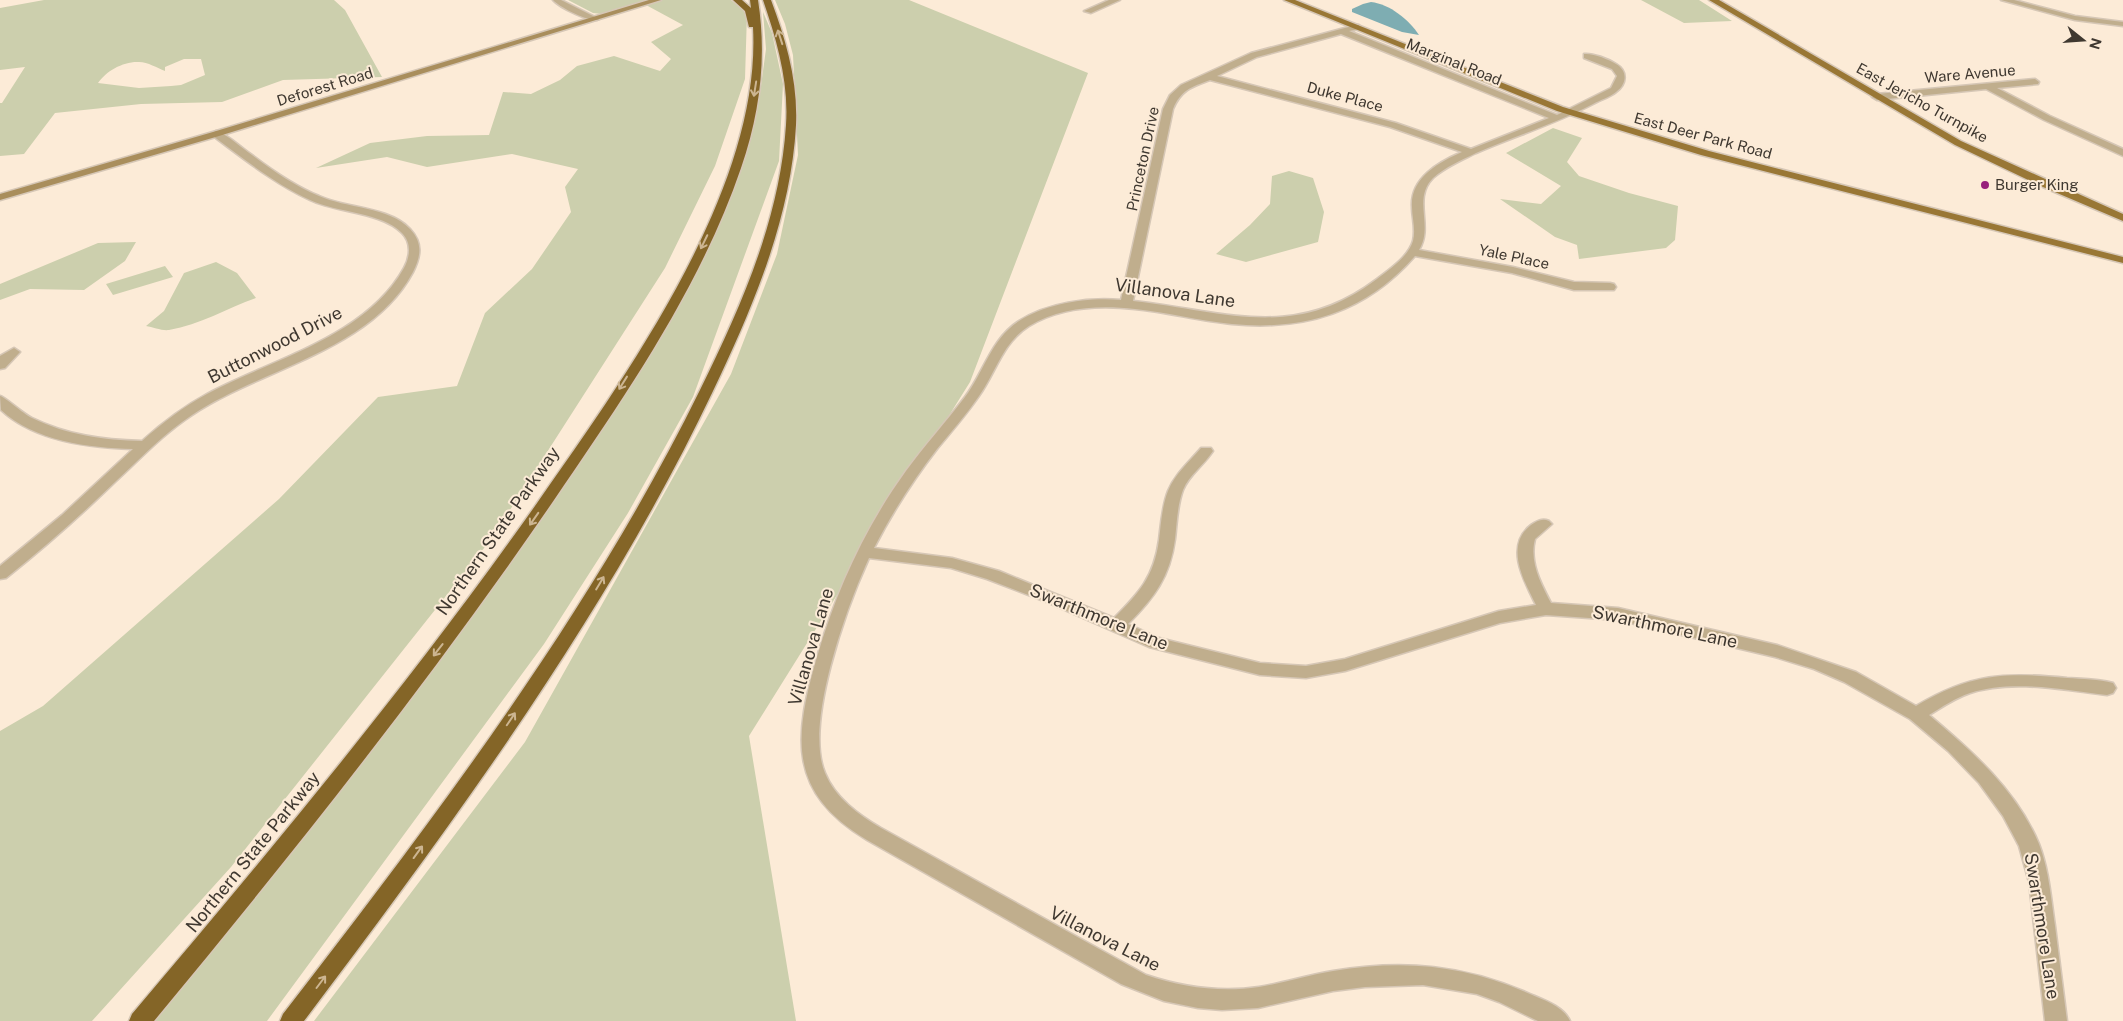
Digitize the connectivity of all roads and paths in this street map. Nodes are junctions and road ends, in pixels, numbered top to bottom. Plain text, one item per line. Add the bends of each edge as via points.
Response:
1 (557, 0) edge
2 (657, 0) edge
3 (737, 0) edge
4 (754, 0) edge
5 (767, 0) edge
6 (1116, 0) edge
7 (1288, 0) edge
8 (1713, 0) edge
9 (2004, 0) edge
10 (1088, 11) dead end
11 (595, 19) junction
12 (2123, 24) edge
13 (1356, 27) junction
14 (1341, 31) junction
15 (759, 40) junction
16 (1587, 56) dead end
17 (1209, 77) junction
18 (2035, 82) dead end
19 (1988, 87) junction
20 (1877, 97) junction
21 (1563, 115) junction
22 (216, 134) junction
23 (1471, 152) junction
24 (2123, 153) edge
25 (0, 197) edge
26 (2123, 218) edge
27 (1413, 252) junction
28 (2123, 260) edge
29 (1610, 287) dead end
30 (1126, 304) junction
31 (14, 352) dead end
32 (0, 365) edge
33 (0, 400) edge
34 (145, 445) junction
35 (1206, 451) dead end
36 (1544, 524) dead end
37 (864, 552) junction
38 (0, 574) edge
39 (1546, 609) junction
40 (1117, 626) junction
41 (2106, 688) dead end
42 (1916, 714) junction
43 (140, 1021) edge
44 (291, 1021) edge
45 (1558, 1021) edge
46 (2056, 1021) edge

1 - 11 street
2 - 11 street, Deforest Road
3 - 15 highway via 749,10 752,27
4 - 15 highway, Northern State Parkway
44 -> 5 highway via 440,821 542,672 639,518 706,393 754,280 776,214 788,157 792,115 790,78
6 - 10 street
7 - 13 main road, East Deer Park Road
8 - 20 main road, East Jericho Turnpike
9 - 12 street via 2075,18
11 - 22 street, Deforest Road
13 - 14 street, Princeton Drive
13 - 21 main road, East Deer Park Road
14 - 17 street, Princeton Drive via 1268,50
14 - 21 street, Marginal Road
15 -> 43 highway, Northern State Parkway via 758,73 749,123 727,190 681,286 617,394 465,615 278,854
16 - 21 street via 1614,66 1622,75 1621,83 1614,90
17 - 23 street, Duke Place via 1393,125
17 - 30 street, Princeton Drive via 1184,87 1173,96 1168,109
18 - 19 street, Ware Avenue
19 - 20 street, Ware Avenue
19 - 24 street
20 - 26 main road, East Jericho Turnpike via 1958,143
21 - 23 street
21 - 28 main road, East Deer Park Road
22 - 25 street, Deforest Road
22 - 34 street, Buttonwood Drive via 314,199 372,214 401,228 411,235 415,245 414,257 396,290 358,323 302,355 204,401
23 - 27 street via 1433,172 1422,184 1417,198 1420,233
27 - 29 street, Yale Place via 1513,270 1574,286
27 - 30 street, Villanova Lane via 1355,300 1316,317 1246,323
30 - 37 street, Villanova Lane via 1106,302 1064,308 1044,313 1010,333 1000,345 979,387 920,463
31 - 32 street
33 - 34 street via 15,415 64,438 102,444
34 - 38 street, Buttonwood Drive via 75,512
35 - 40 street via 1181,481 1173,501 1166,556 1158,578
36 - 39 street via 1527,537 1524,546 1526,562
37 - 40 street, Swarthmore Lane via 952,563 993,575
37 - 45 street, Villanova Lane via 838,612 814,701 807,744 820,784 846,816 1140,983 1159,989 1188,997 1233,1000 1381,975 1428,975 1472,981 1495,989
39 - 40 street, Swarthmore Lane via 1499,617 1345,665 1306,672 1260,669 1155,643
39 - 42 street, Swarthmore Lane via 1618,614 1777,651 1850,677
41 - 42 street via 2022,681 1970,686
42 - 46 street, Swarthmore Lane via 1986,778 2010,810 2029,845 2039,882

